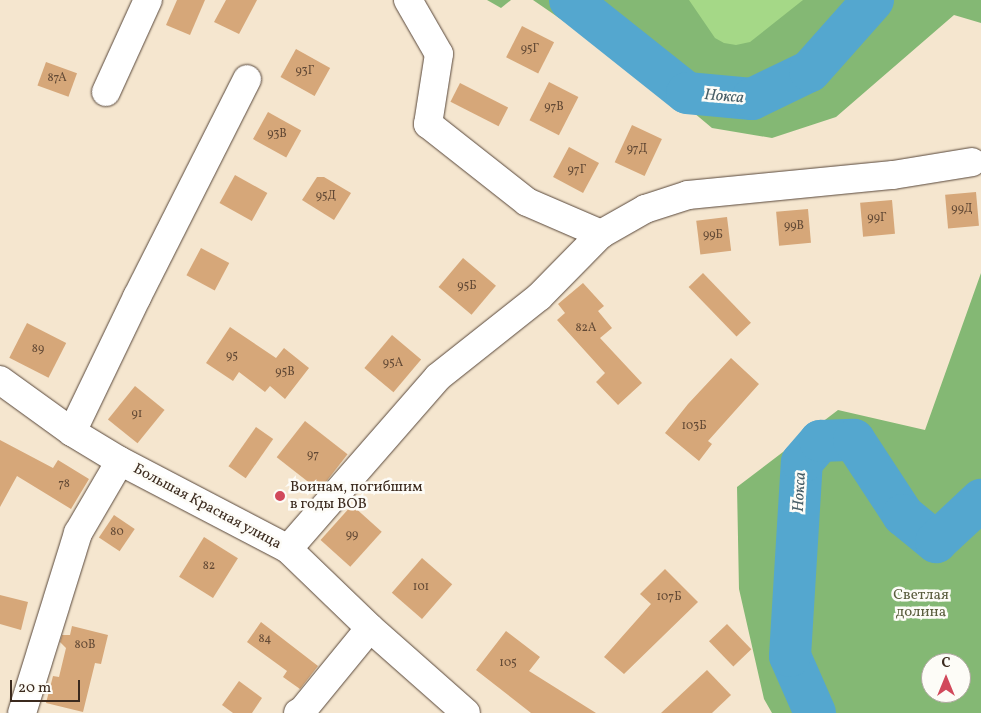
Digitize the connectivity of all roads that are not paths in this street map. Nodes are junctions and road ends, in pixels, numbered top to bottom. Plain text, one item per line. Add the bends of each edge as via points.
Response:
1 (148, 0) edge
2 (408, 0) edge
3 (247, 79) dead end
4 (106, 92) dead end
5 (972, 162) dead end
6 (601, 234) junction
7 (0, 380) edge
8 (72, 432) junction
9 (120, 461) junction
10 (288, 549) junction
11 (370, 628) junction
12 (22, 713) edge
13 (298, 713) edge
14 (466, 713) edge

1 - 4 street
2 - 6 street via 439,54 428,124 527,202
3 - 8 street
5 - 6 street via 893,175 688,195 645,210
6 - 10 street via 539,297 438,377
7 - 8 street, Большая Красная улица
8 - 9 street, Большая Красная улица
9 - 10 street, Большая Красная улица
9 - 12 street via 78,533
10 - 11 street, Большая Красная улица
11 - 13 street
11 - 14 street, Большая Красная улица

